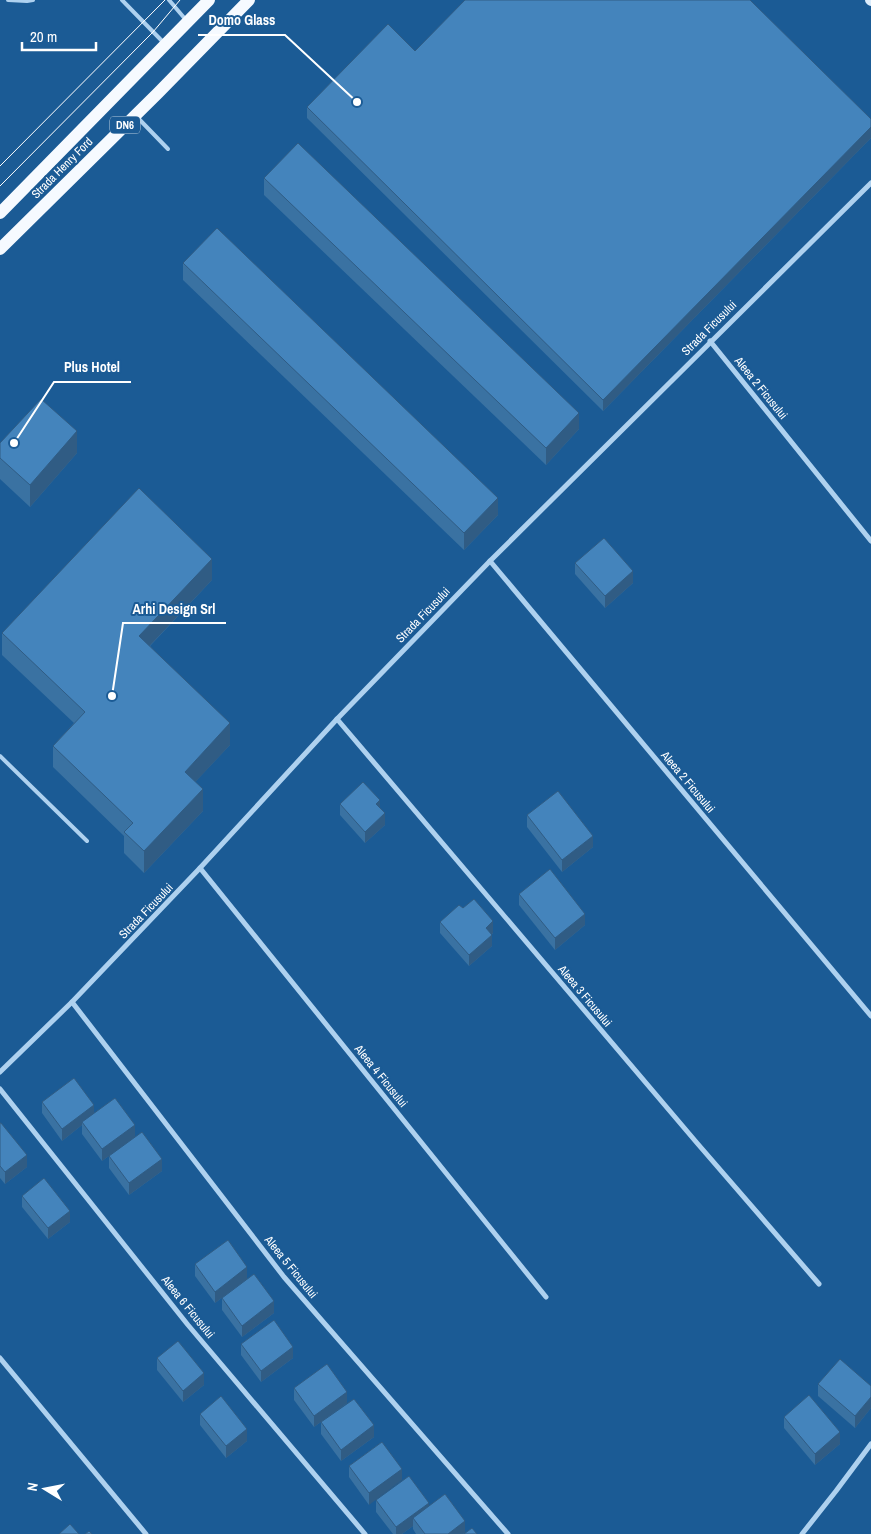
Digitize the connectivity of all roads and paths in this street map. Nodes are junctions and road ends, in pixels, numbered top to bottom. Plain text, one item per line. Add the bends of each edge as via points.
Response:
1 (8, 0) edge
2 (33, 0) edge
3 (122, 0) edge
4 (169, 0) edge
5 (209, 0) edge
6 (249, 0) edge
7 (188, 22) junction
8 (166, 45) junction
9 (136, 115) junction
10 (168, 149) dead end
11 (871, 183) edge
12 (0, 213) edge
13 (0, 249) edge
14 (710, 341) junction
15 (871, 541) edge
16 (490, 561) junction
17 (337, 719) junction
18 (0, 756) edge
19 (87, 842) dead end
20 (200, 868) junction
21 (72, 1002) junction
22 (871, 1016) edge
23 (0, 1072) edge
24 (0, 1089) edge
25 (820, 1284) dead end
26 (546, 1297) dead end
27 (0, 1358) edge
28 (871, 1444) edge
29 (146, 1534) edge
30 (365, 1534) edge
31 (508, 1534) edge
32 (802, 1534) edge

1 - 2 lane
3 - 8 lane
4 - 7 lane
5 - 7 main road, Strada Henry Ford / DN6
6 - 9 main road, Strada Henry Ford / DN6
7 - 8 main road, Strada Henry Ford / DN6
8 - 12 main road, Strada Henry Ford / DN6
9 - 10 lane
9 - 13 main road, Strada Henry Ford / DN6
11 - 14 street, Strada Ficusului
14 - 15 street, Aleea 2 Ficusului
14 - 16 street, Strada Ficusului
16 - 17 street, Strada Ficusului
16 - 22 street, Aleea 2 Ficusului
17 - 20 street, Strada Ficusului
17 - 25 street, Aleea 3 Ficusului
18 - 19 lane
20 - 21 street, Strada Ficusului
20 - 26 street, Aleea 4 Ficusului
21 - 23 street, Strada Ficusului
21 - 31 street, Aleea 5 Ficusului via 284,1277
24 - 30 street, Aleea 6 Ficusului via 188,1325
27 - 29 street
28 - 32 street

